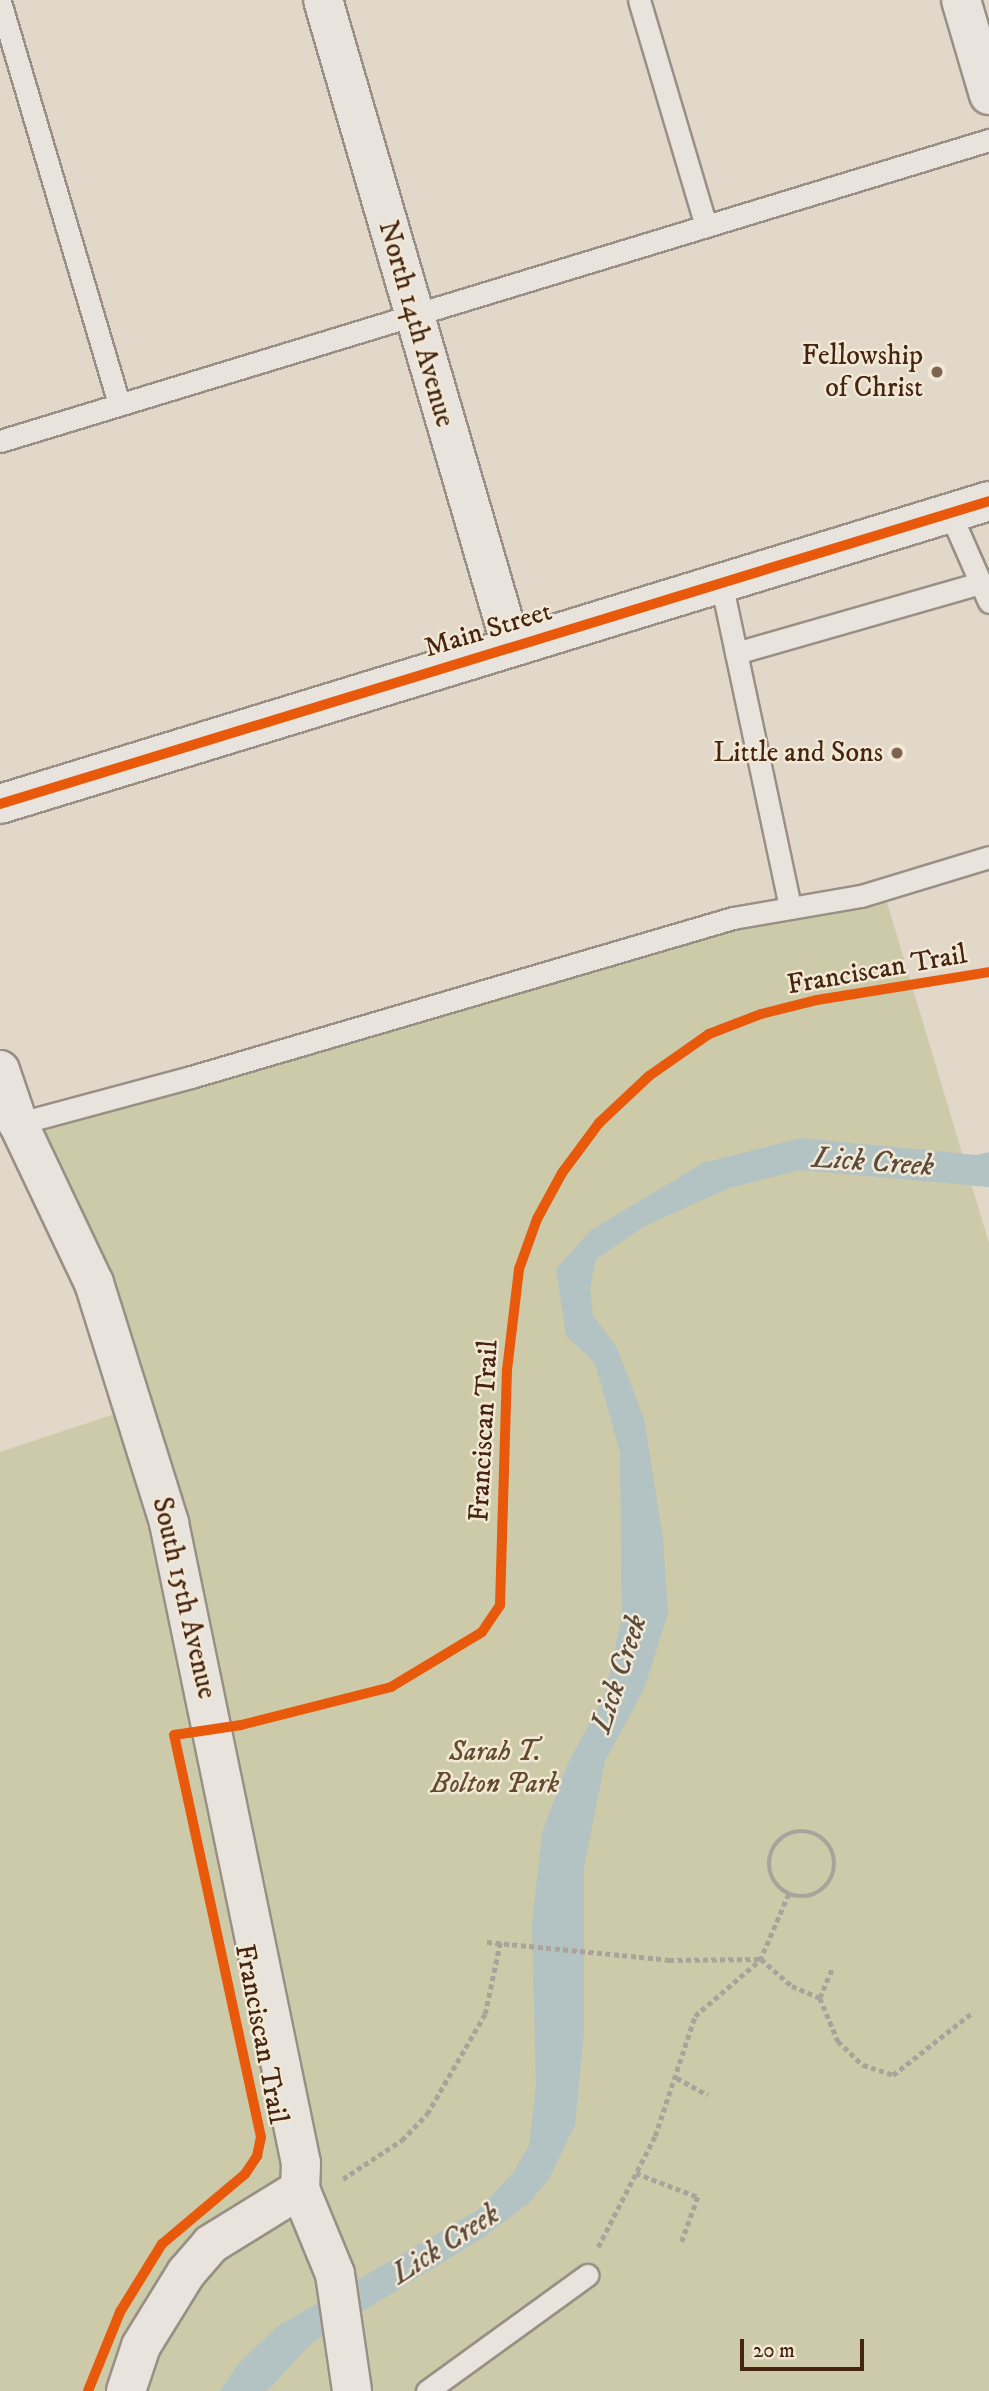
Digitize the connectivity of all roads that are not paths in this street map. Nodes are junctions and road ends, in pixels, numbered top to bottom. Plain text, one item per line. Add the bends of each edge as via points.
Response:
1 (323, 0) edge
2 (639, 0) edge
3 (961, 0) edge
4 (0, 2) edge
5 (989, 95) edge
6 (989, 140) edge
7 (706, 226) junction
8 (412, 315) junction
9 (119, 405) junction
10 (0, 441) edge
11 (989, 501) edge
12 (950, 513) junction
13 (721, 582) junction
14 (985, 592) edge
15 (510, 646) junction
16 (736, 653) junction
17 (0, 804) edge
18 (989, 857) edge
19 (790, 908) junction
20 (0, 1070) edge
21 (9, 1126) edge
22 (300, 2189) junction
23 (587, 2275) road end
24 (350, 2373) edge
25 (126, 2391) edge
26 (427, 2391) edge

1 - 8 street, North 14th Avenue
2 - 7 lane
3 - 5 street
4 - 9 lane
6 - 7 lane
7 - 8 lane
8 - 9 lane
8 - 15 street, North 14th Avenue
9 - 10 lane
11 - 12 street, Main Street
12 - 13 street, Main Street
12 - 14 lane
13 - 15 street, Main Street
13 - 16 lane
14 - 16 lane
15 - 17 street, Main Street
16 - 19 lane
18 - 19 lane via 861,896
19 - 21 lane via 733,918
20 - 21 street, South 15th Avenue
21 - 22 street, South 15th Avenue via 94,1283 169,1522 301,2163
22 - 24 street via 335,2274
22 - 25 street via 240,2222 211,2244 186,2273 141,2346
23 - 26 lane

